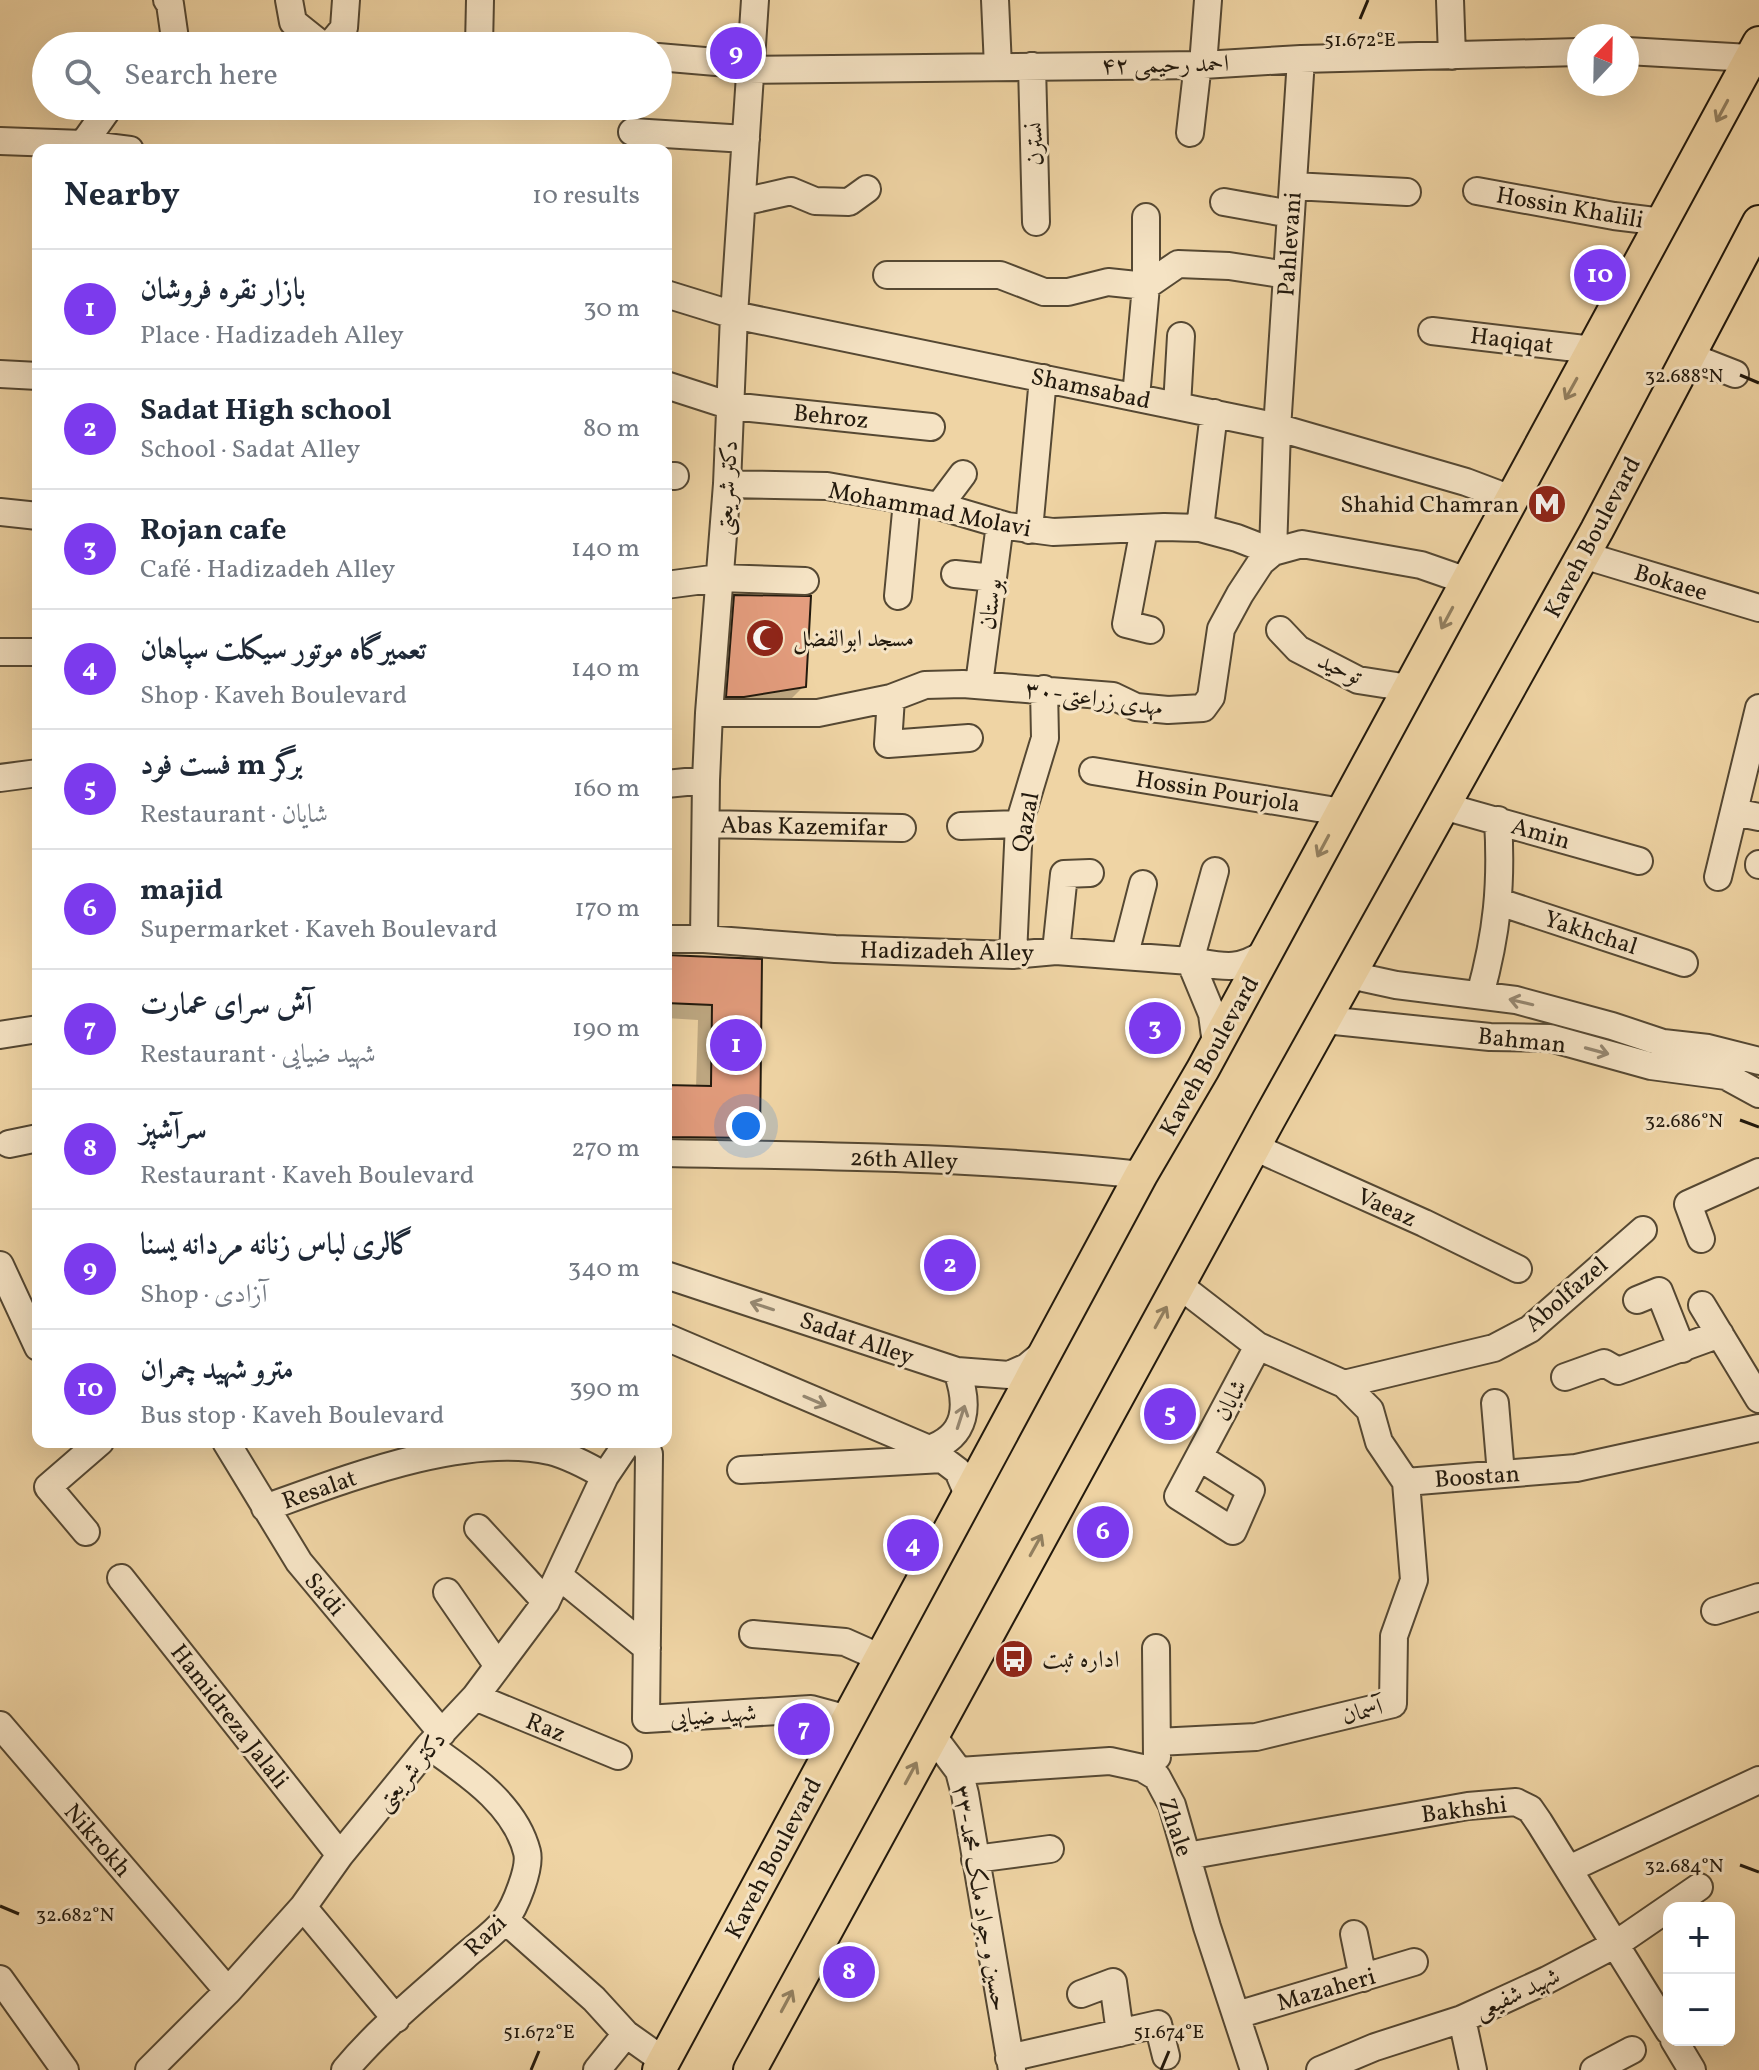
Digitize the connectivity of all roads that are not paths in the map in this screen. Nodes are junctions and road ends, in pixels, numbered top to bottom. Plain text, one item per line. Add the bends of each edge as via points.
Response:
1 (167, 0) edge
2 (289, 0) edge
3 (346, 0) edge
4 (480, 0) edge
5 (755, 0) edge
6 (995, 0) edge
7 (1208, 0) edge
8 (1450, 0) edge
9 (174, 32) edge
10 (306, 32) edge
11 (341, 32) edge
12 (479, 32) edge
13 (1755, 50) edge
14 (1639, 51) edge
15 (1567, 52) edge
16 (1452, 56) junction
17 (672, 59) edge
18 (1301, 59) junction
19 (1203, 65) junction
20 (1032, 66) junction
21 (998, 67) junction
22 (751, 68) junction
23 (100, 120) edge
24 (632, 132) dead end
25 (1190, 133) dead end
26 (746, 139) junction
27 (0, 141) edge
28 (83, 144) joint
29 (1293, 186) junction
30 (867, 189) dead end
31 (1477, 191) dead end
32 (1407, 192) dead end
33 (742, 202) junction
34 (1224, 202) dead end
35 (1291, 214) junction
36 (1146, 217) dead end
37 (1036, 222) dead end
38 (1663, 222) junction
39 (1759, 222) edge
40 (887, 275) dead end
41 (1287, 275) junction
42 (1146, 286) junction
43 (672, 296) edge
44 (734, 315) junction
45 (1432, 331) dead end
46 (1181, 336) dead end
47 (1593, 350) junction
48 (1689, 356) junction
49 (0, 374) edge
50 (1735, 374) dead end
51 (32, 376) edge
52 (1043, 378) junction
53 (672, 387) edge
54 (1136, 397) junction
55 (731, 406) junction
56 (1177, 406) junction
57 (1214, 413) junction
58 (931, 427) dead end
59 (1277, 429) junction
60 (963, 474) dead end
61 (727, 484) junction
62 (1511, 499) junction
63 (907, 501) junction
64 (939, 506) junction
65 (0, 512) edge
66 (32, 515) edge
67 (1000, 524) junction
68 (1200, 528) junction
69 (1144, 529) junction
70 (1029, 530) junction
71 (1273, 552) junction
72 (1583, 555) junction
73 (955, 574) dead end
74 (719, 578) junction
75 (993, 578) junction
76 (805, 581) dead end
77 (1467, 581) junction
78 (672, 584) edge
79 (898, 596) dead end
80 (1759, 608) edge
81 (1150, 630) dead end
82 (1280, 630) dead end
83 (0, 652) edge
84 (32, 652) edge
85 (979, 684) junction
86 (1409, 688) junction
87 (1044, 689) junction
88 (891, 698) junction
89 (1759, 708) edge
90 (709, 713) junction
91 (969, 738) dead end
92 (1093, 771) dead end
93 (32, 774) edge
94 (0, 778) edge
95 (706, 780) junction
96 (672, 783) edge
97 (1443, 806) junction
98 (1342, 812) junction
99 (1746, 815) edge
100 (1498, 820) junction
101 (706, 824) junction
102 (1019, 824) junction
103 (961, 826) dead end
104 (902, 828) dead end
105 (1639, 861) dead end
106 (1215, 871) dead end
107 (1090, 873) dead end
108 (1718, 877) dead end
109 (1143, 884) dead end
110 (1499, 902) junction
111 (672, 939) edge
112 (704, 939) junction
113 (1056, 951) junction
114 (1265, 953) junction
115 (1125, 954) junction
116 (1013, 955) junction
117 (1190, 961) junction
118 (1684, 963) dead end
119 (1350, 975) junction
120 (1415, 987) junction
121 (1480, 995) junction
122 (1325, 1020) junction
123 (1407, 1029) junction
124 (32, 1030) edge
125 (0, 1035) edge
126 (1216, 1044) junction
127 (1759, 1061) edge
128 (1759, 1094) edge
129 (32, 1139) edge
130 (9, 1144) dead end
131 (1254, 1147) junction
132 (672, 1153) edge
133 (1141, 1175) junction
134 (1758, 1176) edge
135 (1643, 1230) dead end
136 (1701, 1239) dead end
137 (0, 1265) edge
138 (1518, 1269) dead end
139 (672, 1277) edge
140 (1179, 1285) junction
141 (1637, 1300) dead end
142 (1702, 1305) dead end
143 (32, 1334) edge
144 (1720, 1334) junction
145 (672, 1340) edge
146 (1258, 1346) junction
147 (1682, 1349) junction
148 (1046, 1351) junction
149 (957, 1371) junction
150 (1565, 1377) dead end
151 (1344, 1384) junction
152 (1759, 1399) edge
153 (1495, 1403) dead end
154 (1759, 1428) edge
155 (93, 1448) edge
156 (230, 1448) edge
157 (494, 1448) edge
158 (527, 1448) edge
159 (624, 1448) edge
160 (646, 1448) edge
161 (936, 1454) junction
162 (1199, 1457) junction
163 (741, 1470) dead end
164 (1501, 1474) junction
165 (605, 1476) junction
166 (1406, 1482) junction
167 (969, 1497) junction
168 (265, 1508) junction
169 (478, 1528) dead end
170 (86, 1532) dead end
171 (559, 1576) junction
172 (121, 1578) dead end
173 (447, 1592) dead end
174 (1759, 1597) edge
175 (546, 1602) junction
176 (1715, 1611) dead end
177 (753, 1634) dead end
178 (647, 1648) junction
179 (1156, 1648) dead end
180 (881, 1658) junction
181 (498, 1666) junction
182 (475, 1697) junction
183 (848, 1719) junction
184 (0, 1725) edge
185 (932, 1735) junction
186 (436, 1740) junction
187 (1157, 1742) junction
188 (618, 1756) dead end
189 (959, 1771) junction
190 (1157, 1777) junction
191 (1759, 1780) edge
192 (1050, 1849) dead end
193 (340, 1855) junction
194 (1187, 1856) junction
195 (975, 1859) junction
196 (1569, 1869) junction
197 (1699, 1887) dead end
198 (303, 1907) junction
199 (505, 1920) junction
200 (1354, 1934) dead end
201 (1616, 1944) junction
202 (1414, 1962) dead end
203 (1363, 1978) junction
204 (0, 1979) edge
205 (228, 1991) junction
206 (1081, 1994) dead end
207 (1237, 2015) junction
208 (396, 2019) junction
209 (1462, 2019) junction
210 (1663, 2021) edge
211 (1120, 2033) junction
212 (626, 2034) junction
213 (1678, 2046) edge
214 (1632, 2050) dead end
215 (1166, 2056) dead end
216 (1011, 2064) edge
217 (661, 2066) edge
218 (65, 2070) edge
219 (149, 2070) edge
220 (345, 2070) edge
221 (597, 2070) edge
222 (750, 2070) edge
223 (1254, 2070) edge
224 (1320, 2070) edge
225 (1473, 2070) edge
226 (1594, 2070) edge
227 (1692, 2070) edge

1 - 9 street
2 - 10 street via 293,22
3 - 11 street
4 - 12 street
5 - 22 street, دکتر شریعتی
6 - 21 street
7 - 19 street
8 - 16 street
13 - 14 street
13 -> 38 main road, Kaveh Boulevard
15 - 16 street, ۴۲ احمد رحیمی
16 - 18 street, ۴۲ احمد رحیمی
17 - 22 street, ۴۲ احمد رحیمی
18 - 19 street, ۴۲ احمد رحیمی
18 - 29 street, Pahlevani
19 - 20 street, ۴۲ احمد رحیمی
19 - 25 street via 1197,72
20 - 21 street, ۴۲ احمد رحیمی
20 - 37 street, نسترن
21 - 22 street, ۴۲ احمد رحیمی
22 - 26 street, دکتر شریعتی
23 - 28 street
24 - 26 street
26 - 33 street, دکتر شریعتی
27 - 28 street
29 - 32 street
29 - 35 street, Pahlevani
30 - 33 street via 849,202 815,201 791,191
31 - 38 street, Hossin Khalili
33 - 44 street, دکتر شریعتی
34 - 35 street
35 - 41 street, Pahlevani
36 - 42 street
38 - 47 main road, Kaveh Boulevard
39 - 48 main road, Kaveh Boulevard
40 - 42 street via 1000,275 1044,292 1108,282
41 - 42 street via 1178,264
41 - 59 street, Pahlevani
42 - 54 street
43 - 44 street, Shamsabad
44 - 52 street, Shamsabad
44 - 55 street, دکتر شریعتی
45 - 47 street, Haqiqat
46 - 56 street
47 -> 62 main road, Kaveh Boulevard
48 - 50 street
48 - 72 main road, Kaveh Boulevard
49 - 51 street
52 - 54 street, Shamsabad
52 - 70 street
53 - 55 street, Behroz
54 - 56 street, Shamsabad
55 - 58 street, Behroz
55 - 61 street, دکتر شریعتی
56 - 57 street, Shamsabad
57 - 59 street, Shamsabad
57 - 68 street
59 - 62 street, Shamsabad
59 - 71 street, Pahlevani
60 - 64 street
61 - 63 street, Mohammad Molavi via 827,486
61 - 74 street, دکتر شریعتی
62 - 77 main road, Kaveh Boulevard
63 - 64 street, Mohammad Molavi
63 - 79 street
64 - 67 street, Mohammad Molavi
65 - 66 street
67 - 70 street, Mohammad Molavi
67 - 75 street, بوستان
68 - 69 street, Mohammad Molavi
68 - 71 street, Mohammad Molavi
69 - 70 street, Mohammad Molavi
69 - 81 street via 1126,624
71 - 77 street via 1302,544 1421,565
71 - 87 street, ۳۰-مهدی زراعتی via 1261,562 1221,629 1211,697 1203,708 1136,707 1113,696
72 - 80 street, Bokaee
72 - 97 main road, Kaveh Boulevard
73 - 75 street
74 - 76 street
74 - 78 street
74 - 90 street, دکتر شریعتی
75 - 85 street, بوستان
77 -> 86 main road, Kaveh Boulevard
82 - 86 street, توحید via 1298,649 1358,680
83 - 84 street
85 - 87 street, ۳۰-مهدی زراعتی
85 - 88 street, ۳۰-مهدی زراعتی via 925,685
86 - 98 main road, Kaveh Boulevard
87 - 102 street, Qazal via 1045,738
88 - 90 street, ۳۰-مهدی زراعتی via 818,713
88 - 91 street via 888,744
89 - 99 street
90 - 95 street, دکتر شریعتی
92 - 98 street, Hossin Pourjola
93 - 94 street
95 - 96 street
95 - 101 street, دکتر شریعتی
97 - 100 street, Amin
97 - 119 main road, Kaveh Boulevard
98 -> 114 main road, Kaveh Boulevard
99 - 108 street
100 - 105 street, Amin
100 - 110 street
101 - 104 street, Abas Kazemifar
101 - 112 street, دکتر شریعتی
102 - 103 street
102 - 116 street, Qazal
106 - 117 street
107 - 113 street via 1064,874
109 - 115 street
110 - 118 street, Yakhchal
110 - 121 street
111 - 112 street
112 - 116 street, Hadizadeh Alley
113 - 115 street, Hadizadeh Alley
113 - 116 street, Hadizadeh Alley
114 - 117 street, Hadizadeh Alley via 1233,967
114 - 126 main road, Kaveh Boulevard
115 - 117 street, Hadizadeh Alley
117 - 126 street via 1212,1014
119 - 120 street, Bahman
119 - 122 main road, Kaveh Boulevard
120 - 121 street, Bahman
120 - 123 street via 1398,1004
127 -> 121 street, Bahman via 1663,1043 1516,1000
122 - 123 street, Bahman
122 - 131 main road, Kaveh Boulevard
123 -> 128 street, Bahman via 1550,1038 1651,1066 1726,1076
124 - 125 street
126 - 133 main road, Kaveh Boulevard
129 - 130 street
131 - 138 street, Vaeaz
131 - 140 main road, Kaveh Boulevard
132 - 133 street, 26th Alley via 906,1157
133 - 148 main road, Kaveh Boulevard
134 - 136 street via 1688,1204
135 - 151 street, Abolfazel via 1530,1329 1494,1348
137 - 143 street
149 -> 139 street, Sadat Alley
140 - 146 street, Boostan
185 -> 140 main road, Kaveh Boulevard
141 - 147 street via 1659,1291
142 - 144 street
144 - 147 street
144 - 152 street
145 -> 161 street
146 - 151 street, Boostan
146 - 162 street, شایان
147 - 150 street via 1618,1371 1604,1363
148 - 149 street, Sadat Alley via 1009,1375
148 - 167 main road, Kaveh Boulevard
161 -> 149 street via 957,1430 965,1408
151 - 166 street, Boostan via 1370,1410 1379,1442
153 - 164 street
154 - 164 street, Boostan via 1576,1468
155 - 170 street via 48,1487
156 - 168 street, Sa'di
157 - 168 street, Resalat via 362,1473
158 - 165 street, Resalat via 552,1452
159 - 165 street, دکتر شریعتی
160 - 178 street, شهید ضیایی
161 - 163 street
161 - 167 street via 958,1471
162 - 162 street, شایان via 1251,1490 1233,1531 1178,1496
164 - 166 street, Boostan
165 - 171 street, دکتر شریعتی
166 - 187 street, آسمان via 1414,1580 1394,1636 1393,1704 1256,1737
167 - 180 main road, Kaveh Boulevard
168 - 186 street, Sa'di via 299,1562
169 - 175 street
171 - 175 street, دکتر شریعتی
171 - 178 street
172 - 193 street, Hamidreza Jalali
173 - 181 street
174 - 176 street
175 - 181 street, دکتر شریعتی
177 - 180 street via 845,1642
178 - 183 street, شهید ضیایی via 646,1719 811,1709
179 - 187 street
180 - 183 main road, Kaveh Boulevard
181 - 182 street, دکتر شریعتی
182 - 186 street, دکتر شریعتی
182 - 188 street, Raz
183 - 217 main road, Kaveh Boulevard
184 - 205 street, Nikrokh
185 - 189 street, ۳۳-حسین و جواد ملک محمد
222 -> 185 main road, Kaveh Boulevard
186 - 193 street, دکتر شریعتی
186 - 199 street, Razi via 514,1821 528,1854 519,1895
187 - 190 street
189 - 190 street, Zhale via 1110,1761
189 - 195 street, ۳۳-حسین و جواد ملک محمد
190 - 194 street, Zhale via 1172,1805
191 - 196 street
192 - 195 street
193 - 198 street, دکتر شریعتی
194 - 196 street, Bakhshi via 1453,1808 1516,1802 1530,1809
194 - 207 street, Zhale
195 - 216 street, ۳۳-حسین و جواد ملک محمد
196 - 201 street, Bakhshi
197 - 201 street, شهید شفیعی
198 - 205 street, دکتر شریعتی
198 - 208 street
199 - 208 street, Razi
199 - 212 street
200 - 203 street
201 - 209 street, شهید شفیعی
201 - 210 street, Bakhshi
202 - 203 street, Mazaheri
203 - 207 street, Mazaheri
204 - 218 street
205 - 219 street, دکتر شریعتی
206 - 211 street via 1113,1982
207 - 223 street, Zhale
208 - 220 street, Razi via 374,2035
209 - 224 street, شهید شفیعی
209 - 225 street
211 - 215 street via 1158,2024
211 - 216 street
212 - 217 street
212 - 221 street
213 - 227 street
214 - 226 street

